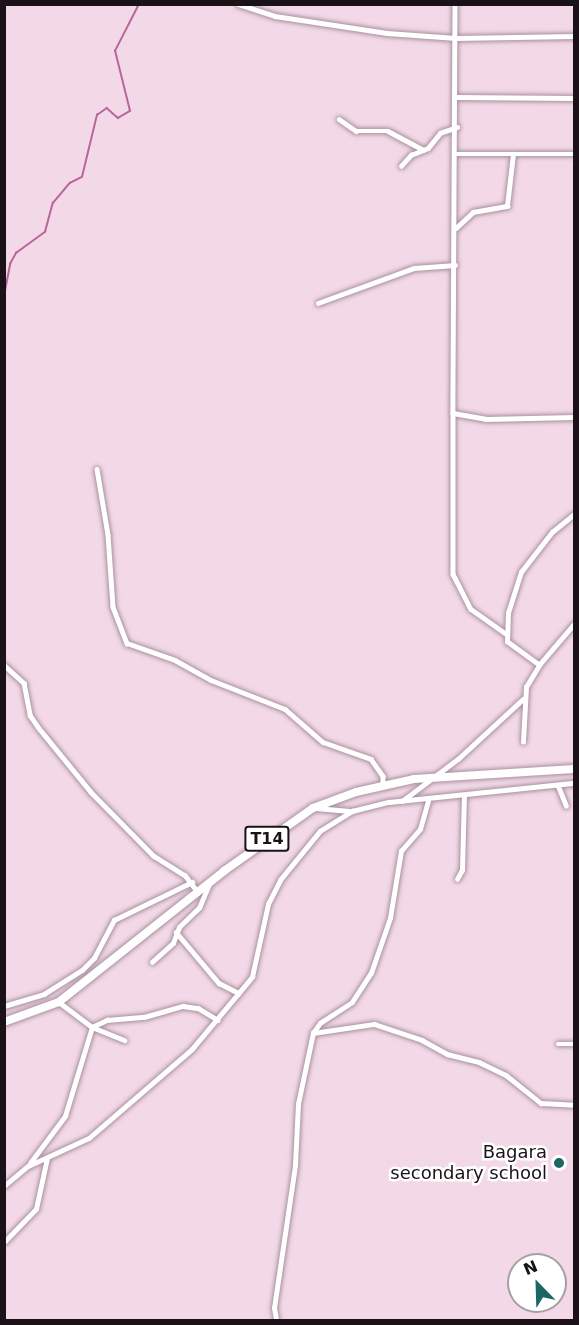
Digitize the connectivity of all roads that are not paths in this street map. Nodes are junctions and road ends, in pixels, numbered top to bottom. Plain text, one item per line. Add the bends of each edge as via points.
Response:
1 (238, 4) edge
2 (455, 4) edge
3 (574, 36) edge
4 (456, 38) junction
5 (456, 97) junction
6 (574, 98) edge
7 (339, 119) dead end
8 (457, 127) junction
9 (423, 150) junction
10 (457, 154) junction
11 (513, 154) junction
12 (574, 154) edge
13 (401, 166) dead end
14 (456, 228) junction
15 (455, 265) junction
16 (318, 303) dead end
17 (453, 413) junction
18 (574, 417) edge
19 (97, 469) dead end
20 (574, 514) edge
21 (574, 624) edge
22 (505, 633) junction
23 (4, 665) edge
24 (538, 665) junction
25 (523, 699) junction
26 (523, 742) dead end
27 (574, 769) edge
28 (433, 776) junction
29 (574, 781) edge
30 (383, 785) junction
31 (558, 785) junction
32 (464, 796) junction
33 (402, 801) junction
34 (428, 801) junction
35 (566, 805) dead end
36 (313, 808) junction
37 (352, 811) junction
38 (457, 879) dead end
39 (192, 882) junction
40 (210, 882) junction
41 (198, 892) junction
42 (176, 932) junction
43 (152, 962) dead end
44 (239, 993) junction
45 (59, 1002) junction
46 (4, 1006) edge
47 (218, 1020) junction
48 (4, 1022) edge
49 (92, 1027) junction
50 (313, 1033) junction
51 (124, 1040) dead end
52 (558, 1044) dead end
53 (574, 1044) edge
54 (574, 1106) edge
55 (46, 1158) junction
56 (28, 1166) junction
57 (4, 1186) edge
58 (4, 1242) edge
59 (276, 1320) edge

1 - 4 street via 275,16 341,28
2 - 4 street
3 - 4 street
4 - 5 street
5 - 6 street
5 - 8 street
7 - 9 street via 357,131 388,131
8 - 9 street via 440,133
8 - 10 street
9 - 13 street
10 - 11 street
10 - 14 street
11 - 12 street
11 - 14 street via 507,206 473,212
14 - 15 street
15 - 16 street via 414,268
15 - 17 street
17 - 18 street via 486,419
17 - 22 street via 453,574 471,609
19 - 30 street via 108,535 113,607 127,643 176,660 210,680 285,709 323,742 371,759 380,768
20 - 22 street via 552,532 521,572
21 - 24 street
22 - 24 street via 507,642
23 - 39 street via 24,683 34,721 91,792 154,856
24 - 25 street
25 - 26 street
25 - 28 street
27 - 28 highway, T14
28 - 30 highway, T14
28 - 33 street
29 - 31 street
30 - 36 highway, T14
31 - 32 street
31 - 35 street
32 - 34 street
32 - 38 street via 462,870
33 - 34 street
33 - 37 street
34 - 50 street via 420,829 400,851 390,918 371,974 352,1002 320,1023
36 - 37 street
36 - 40 highway, T14
37 - 44 street via 320,831 280,880 268,904 256,969
39 - 41 street
39 - 46 street via 114,920 94,958 82,970 44,994
40 - 41 highway, T14
40 - 42 street via 199,908
41 - 45 highway, T14
42 - 43 street via 173,943
42 - 44 street via 219,983
44 - 47 street
45 - 48 highway, T14
45 - 49 street
47 - 49 street via 198,1008 183,1006 144,1017 108,1020
47 - 55 street via 171,1070 102,1129
49 - 51 street
49 - 56 street via 65,1116
50 - 54 street via 374,1024 422,1040 447,1054 479,1062 506,1075 541,1103
50 - 59 street via 298,1104 295,1165 274,1308
52 - 53 street
55 - 56 street
55 - 58 street via 36,1209
56 - 57 street

